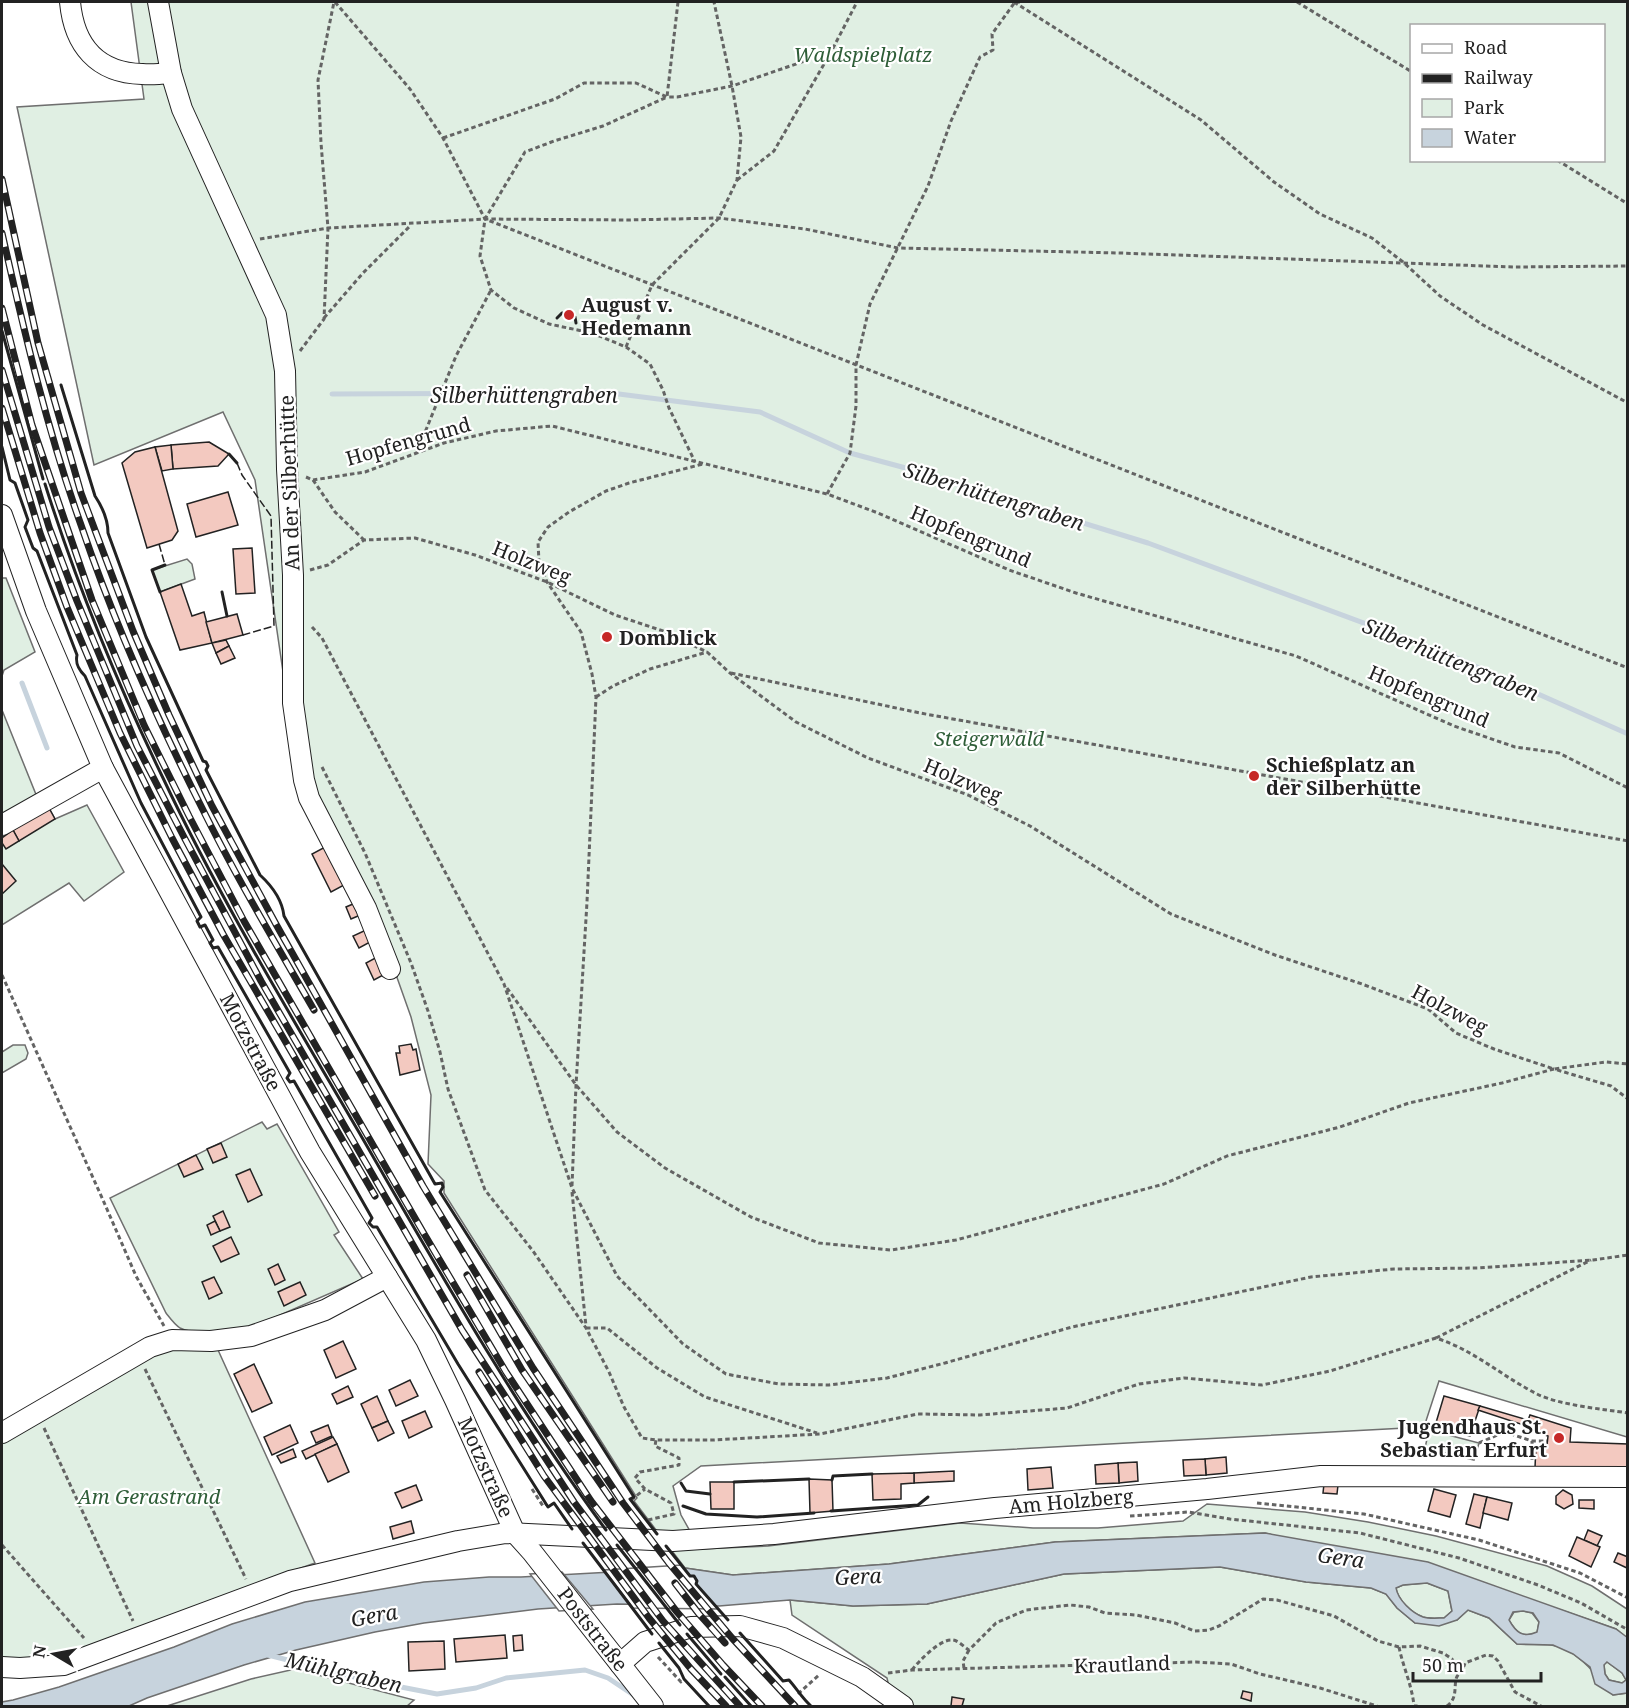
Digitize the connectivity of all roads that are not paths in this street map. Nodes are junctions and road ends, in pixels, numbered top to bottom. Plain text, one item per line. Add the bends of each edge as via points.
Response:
1 (70, 2) edge
2 (158, 2) edge
3 (171, 73) junction
4 (2, 515) edge
5 (103, 768) junction
6 (2, 825) edge
7 (390, 969) dead end
8 (387, 1277) junction
9 (2, 1432) edge
10 (1628, 1477) edge
11 (515, 1533) junction
12 (532, 1552) joint
13 (620, 1664) junction
14 (2, 1666) edge
15 (653, 1707) edge
16 (903, 1707) edge

1 - 3 street via 76,33 90,54 103,64 123,72
2 - 3 street, An der Silberhütte
3 - 7 street, An der Silberhütte via 182,108 276,315 285,371 294,715 309,798 366,908
4 - 5 street, Motzstraße via 36,611
5 - 6 street
5 - 8 street, Motzstraße via 310,1152
8 - 9 street via 325,1310 251,1336 172,1340 150,1347
8 - 11 street, Motzstraße via 431,1350
10 - 11 street, Am Holzberg via 1322,1476 774,1534 673,1541
11 - 12 street, Motzstraße
11 - 14 street, Am Holzberg via 458,1541 301,1578 64,1665
12 - 13 street, Poststraße
13 - 15 street, Poststraße
13 - 16 street via 645,1642 691,1627 740,1626 783,1638 862,1677

